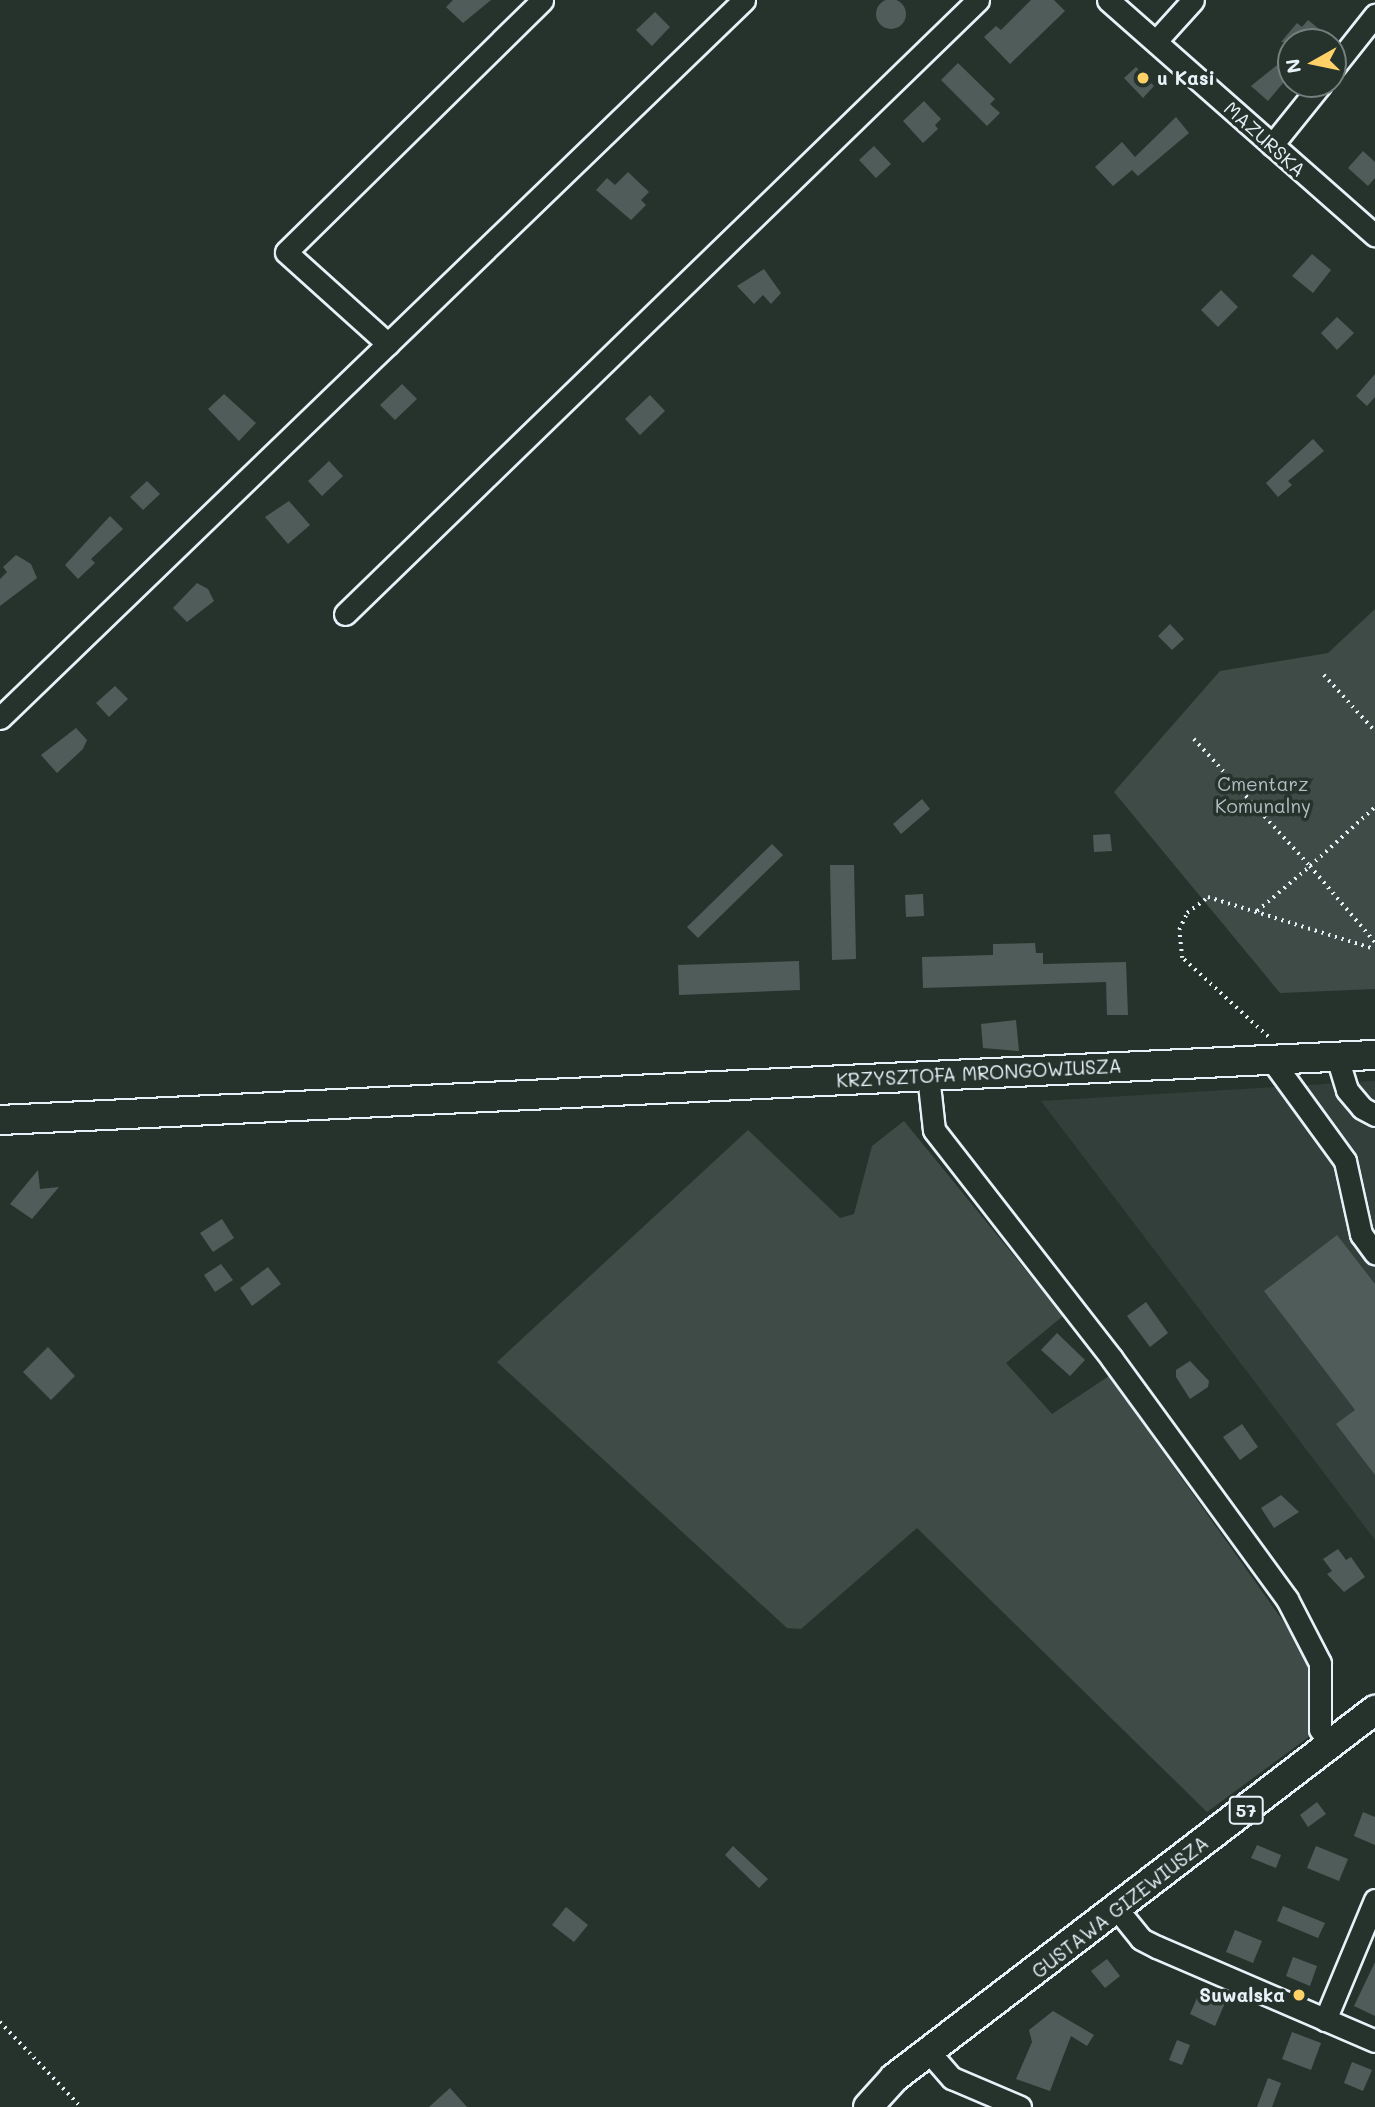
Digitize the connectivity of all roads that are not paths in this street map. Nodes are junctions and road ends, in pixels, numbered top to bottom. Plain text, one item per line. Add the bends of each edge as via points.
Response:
1 (542, 0) edge
2 (744, 0) edge
3 (978, 0) edge
4 (1108, 0) edge
5 (1193, 0) edge
6 (1375, 15) edge
7 (1156, 41) junction
8 (1347, 50) edge
9 (1310, 98) edge
10 (1272, 145) junction
11 (1375, 235) edge
12 (388, 344) junction
13 (345, 614) dead end
14 (0, 718) edge
15 (1375, 1055) edge
16 (1337, 1056) junction
17 (1276, 1059) junction
18 (928, 1075) junction
19 (1375, 1115) edge
20 (0, 1120) edge
21 (1375, 1253) edge
22 (1375, 1710) edge
23 (1330, 1744) junction
24 (1375, 1900) edge
25 (1117, 1909) junction
26 (1325, 2020) junction
27 (1375, 2041) edge
28 (929, 2052) junction
29 (868, 2107) edge
30 (1020, 2107) edge

1 - 12 street via 285,252
2 - 12 street
3 - 13 street
4 - 7 street, MAZURSKA
5 - 7 street
6 - 8 street
7 - 10 street, MAZURSKA
9 - 10 street
10 - 11 street, MAZURSKA
12 - 14 street
15 - 16 main road, KRZYSZTOFA MRONGOWIUSZA
16 - 17 main road, KRZYSZTOFA MRONGOWIUSZA
16 - 19 street via 1348,1090 1362,1108
17 - 18 main road, KRZYSZTOFA MRONGOWIUSZA
17 - 21 street via 1345,1161 1362,1234
18 - 20 main road, KRZYSZTOFA MRONGOWIUSZA
18 - 23 street via 934,1130 1112,1359 1287,1599 1320,1663 1320,1729
22 - 23 main road, GUSTAWA GIZEWIUSZA / 57
23 - 25 main road, GUSTAWA GIZEWIUSZA / 57
24 - 26 street
25 - 26 street via 1141,1939
25 - 28 main road, GUSTAWA GIZEWIUSZA / 57
26 - 27 street
28 - 29 main road, GUSTAWA GIZEWIUSZA / 57 via 894,2078
28 - 30 street via 952,2078

